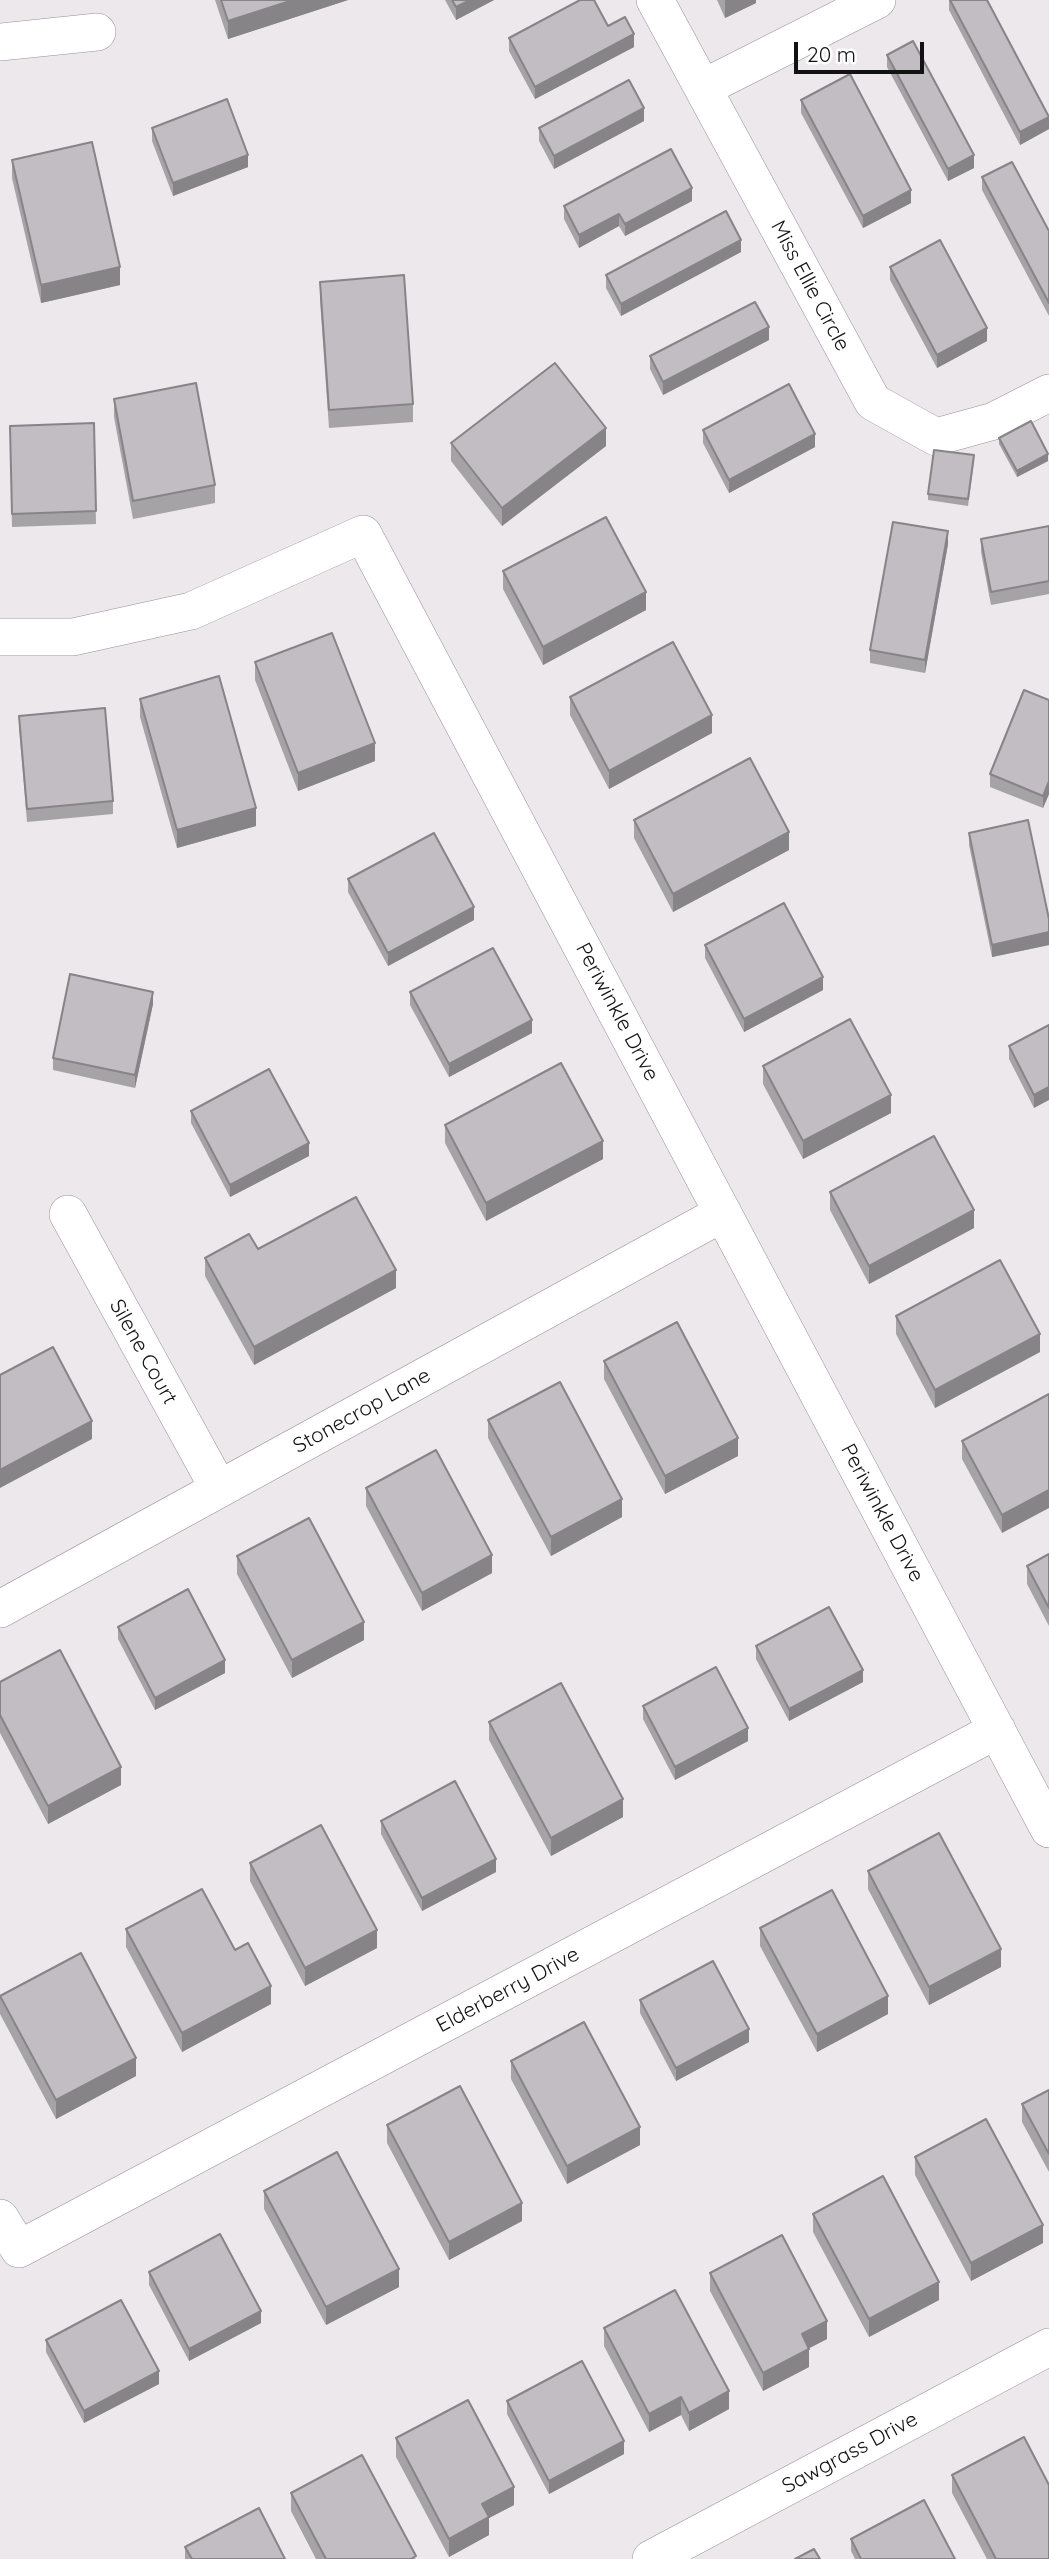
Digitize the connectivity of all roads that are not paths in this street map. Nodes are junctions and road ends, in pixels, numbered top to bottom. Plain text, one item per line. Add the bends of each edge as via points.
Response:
1 (655, 0) edge
2 (877, 0) edge
3 (97, 32) dead end
4 (0, 42) edge
5 (703, 88) junction
6 (1049, 393) edge
7 (0, 637) edge
8 (723, 1213) junction
9 (68, 1214) dead end
10 (219, 1489) junction
11 (0, 1609) edge
12 (997, 1730) junction
13 (1049, 1829) edge
14 (0, 2218) edge
15 (1049, 2347) edge
16 (652, 2559) edge

1 - 5 street, Miss Ellie Circle
2 - 5 street
3 - 4 street
5 - 6 street, Miss Ellie Circle via 873,402 936,437 994,421
7 - 8 street, Periwinkle Drive via 73,637 191,611 363,534
8 - 10 street, Stonecrop Lane
8 - 12 street, Periwinkle Drive
9 - 10 street, Silene Court
10 - 11 street, Stonecrop Lane
12 - 13 street, Periwinkle Drive
12 - 14 street, Elderberry Drive via 19,2249
15 - 16 street, Sawgrass Drive

